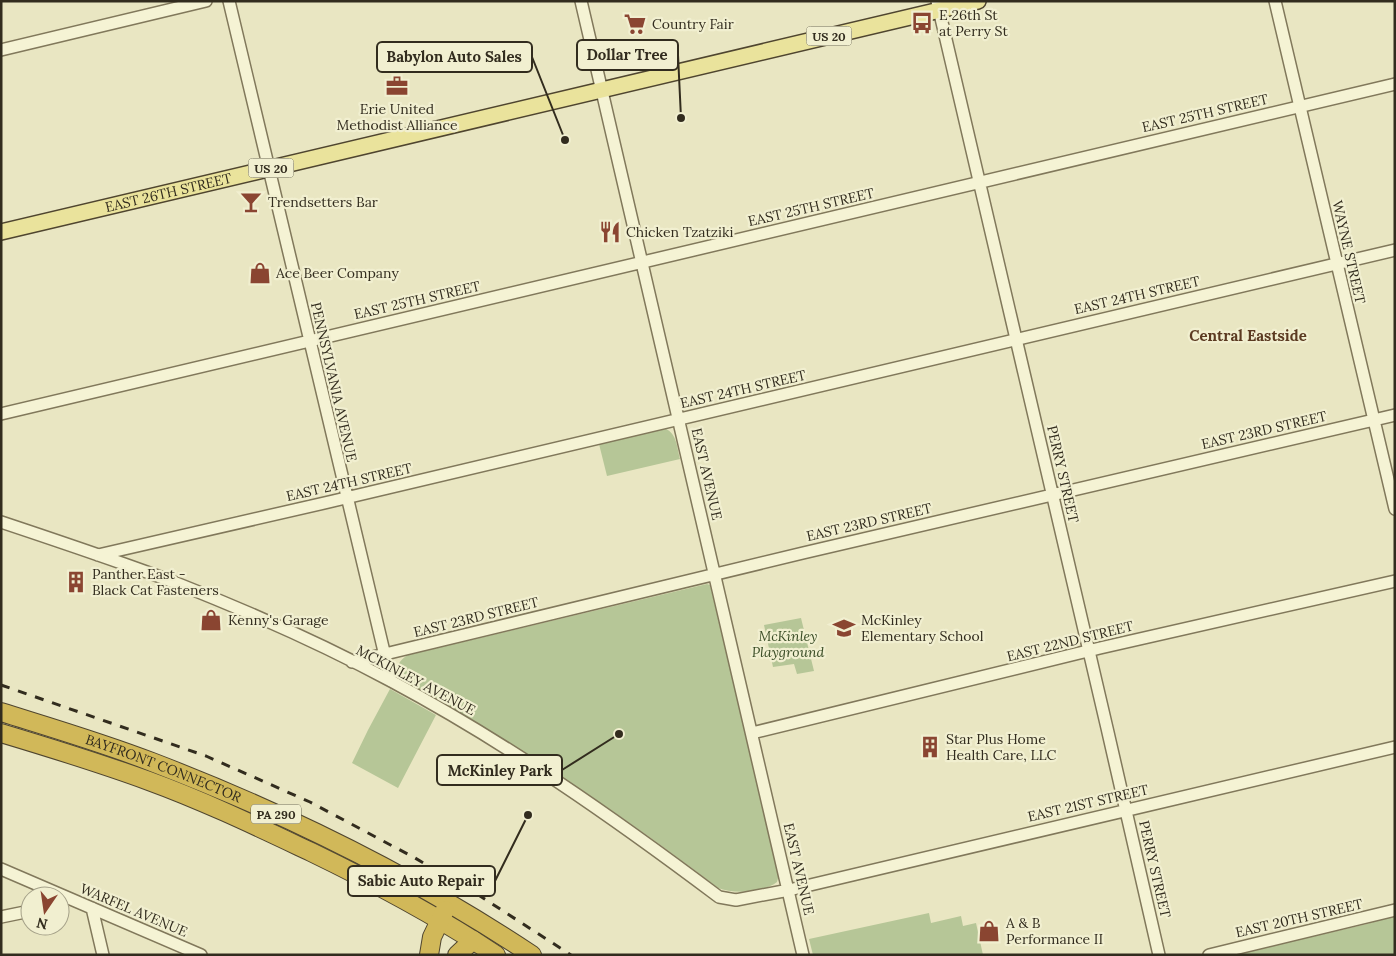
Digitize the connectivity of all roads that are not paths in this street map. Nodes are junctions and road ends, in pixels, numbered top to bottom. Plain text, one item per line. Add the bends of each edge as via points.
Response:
1 (206, 1) edge
2 (229, 1) edge
3 (581, 1) edge
4 (978, 1) edge
5 (1274, 1) edge
6 (938, 6) edge
7 (1, 50) edge
8 (1395, 84) edge
9 (602, 90) junction
10 (1299, 106) junction
11 (268, 169) junction
12 (979, 182) junction
13 (1, 232) edge
14 (1395, 250) edge
15 (642, 262) junction
16 (1336, 263) junction
17 (1016, 339) junction
18 (309, 341) junction
19 (1, 414) edge
20 (1395, 415) edge
21 (679, 419) junction
22 (1374, 420) junction
23 (1052, 495) junction
24 (347, 498) junction
25 (1395, 510) edge
26 (1, 522) edge
27 (98, 555) junction
28 (715, 574) junction
29 (1395, 580) edge
30 (1089, 651) junction
31 (384, 655) junction
32 (352, 662) junction
33 (391, 681) junction
34 (1, 712) edge
35 (1, 733) edge
36 (752, 733) junction
37 (1395, 746) edge
38 (1126, 810) junction
39 (1, 869) edge
40 (789, 890) junction
41 (74, 900) junction
42 (70, 901) edge
43 (449, 903) junction
44 (92, 908) junction
45 (1395, 910) edge
46 (20, 912) edge
47 (1, 917) edge
48 (440, 920) junction
49 (473, 940) junction
50 (103, 955) edge
51 (201, 955) edge
52 (429, 955) edge
53 (457, 955) edge
54 (496, 955) edge
55 (532, 955) edge
56 (803, 955) edge
57 (1158, 955) edge
58 (1210, 955) edge

1 - 7 street
2 - 11 street, PENNSYLVANIA AVENUE
3 - 9 street, EAST AVENUE
4 - 6 main road, EAST 26TH STREET / US 20
5 - 10 street, WAYNE STREET
6 - 9 main road, EAST 26TH STREET / US 20
6 - 12 street, PERRY STREET
8 - 10 street, EAST 25TH STREET
9 - 11 main road, EAST 26TH STREET / US 20
9 - 15 street, EAST AVENUE
10 - 12 street, EAST 25TH STREET
10 - 16 street, WAYNE STREET
11 - 13 main road, EAST 26TH STREET / US 20
11 - 18 street, PENNSYLVANIA AVENUE
12 - 15 street, EAST 25TH STREET
12 - 17 street, PERRY STREET
14 - 16 street, EAST 24TH STREET
15 - 18 street, EAST 25TH STREET
15 - 21 street, EAST AVENUE
16 - 17 street, EAST 24TH STREET
16 - 22 street, WAYNE STREET
17 - 21 street, EAST 24TH STREET
17 - 23 street, PERRY STREET
18 - 19 street, EAST 25TH STREET
18 - 24 street, PENNSYLVANIA AVENUE
20 - 22 street, EAST 23RD STREET
21 - 24 street, EAST 24TH STREET
21 - 28 street, EAST AVENUE
22 - 23 street, EAST 23RD STREET
22 - 25 street, WAYNE STREET
23 - 28 street, EAST 23RD STREET
23 - 30 street, PERRY STREET
24 - 27 street, EAST 24TH STREET
24 - 31 street, PENNSYLVANIA AVENUE
26 - 27 street, MCKINLEY AVENUE
27 - 32 street, MCKINLEY AVENUE via 215,599
28 - 31 street, EAST 23RD STREET
28 - 36 street, EAST AVENUE
29 - 30 street, EAST 22ND STREET
30 - 36 street, EAST 22ND STREET
30 - 38 street, PERRY STREET
31 - 32 street, EAST 23RD STREET
31 - 33 street, PENNSYLVANIA AVENUE
32 - 33 street, MCKINLEY AVENUE
33 - 40 street, MCKINLEY AVENUE via 526,760 719,897 736,900
34 - 43 highway, BAYFRONT CONNECTOR / PA 290 via 151,761 215,788 333,841
35 - 48 highway, BAYFRONT CONNECTOR / PA 290 via 150,781 209,805 368,880
36 - 40 street, EAST AVENUE
37 - 38 street, EAST 21ST STREET
38 - 40 street, EAST 21ST STREET
38 - 57 street, PERRY STREET
39 - 41 street, WARFEL AVENUE
40 - 56 street, EAST AVENUE
41 - 42 street
41 - 44 street, WARFEL AVENUE
43 - 48 highway
43 - 55 highway, BAYFRONT CONNECTOR / PA 290
44 - 50 street
44 - 51 street, WARFEL AVENUE
45 - 58 street, EAST 20TH STREET
46 - 47 street
48 - 49 highway, BAYFRONT CONNECTOR / PA 290
48 - 52 highway via 432,937
49 - 53 highway
49 - 54 highway, BAYFRONT CONNECTOR / PA 290

